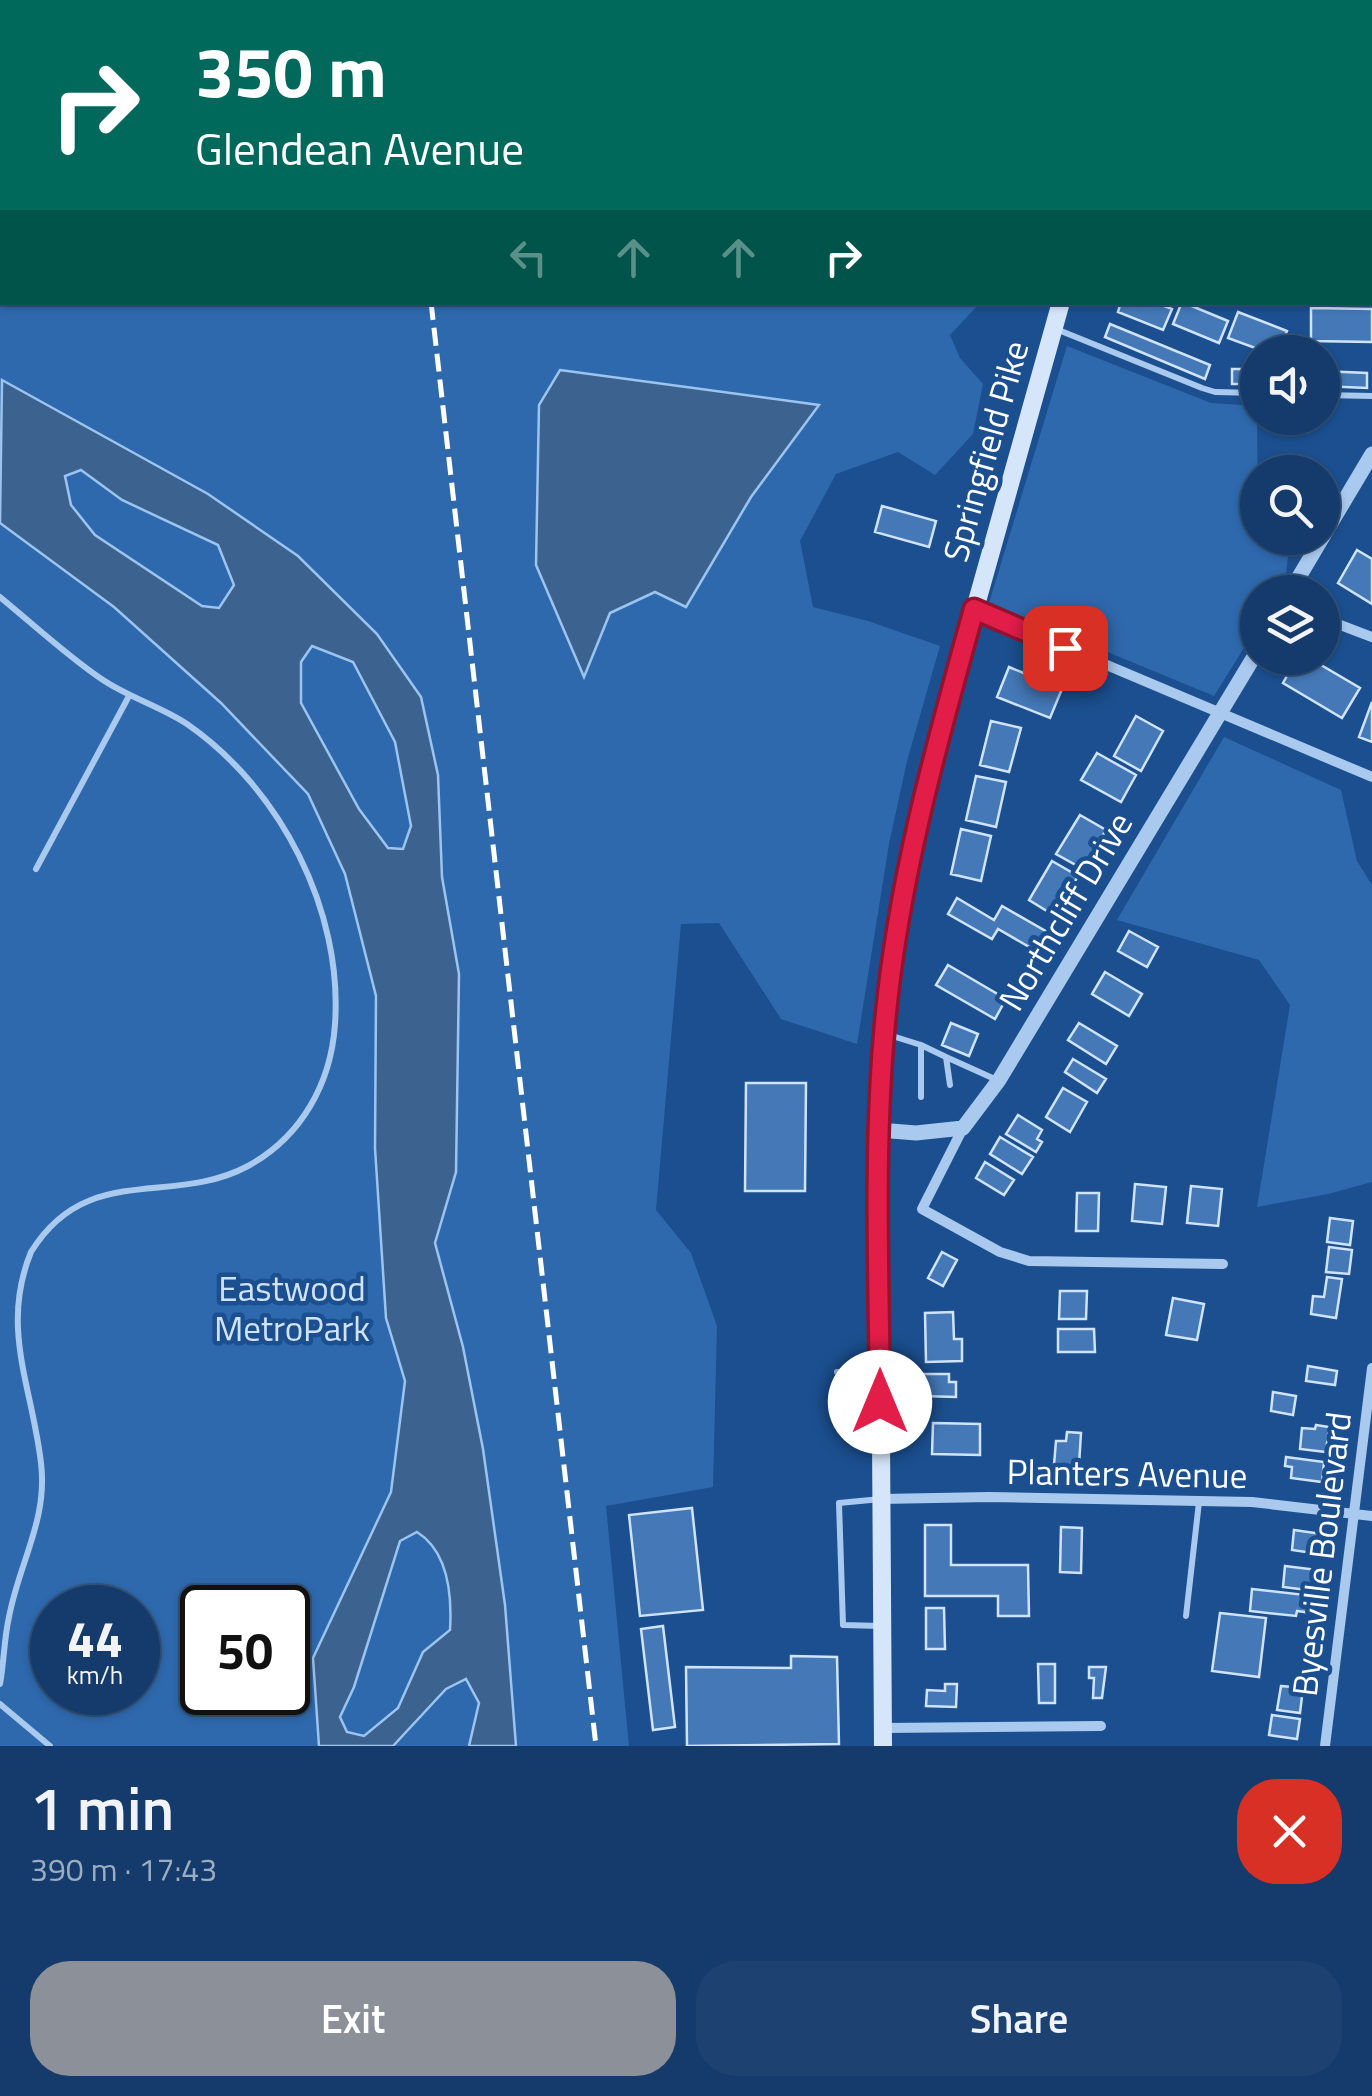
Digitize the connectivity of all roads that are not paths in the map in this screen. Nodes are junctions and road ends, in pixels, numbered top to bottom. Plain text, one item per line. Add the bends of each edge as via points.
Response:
1 (1060, 305) edge
2 (1054, 328) junction
3 (1240, 393) edge
4 (1340, 395) edge
5 (1372, 396) edge
6 (1372, 454) edge
7 (1300, 575) edge
8 (0, 597) edge
9 (974, 609) junction
10 (1340, 625) edge
11 (1372, 637) edge
12 (1243, 675) edge
13 (129, 696) junction
14 (1220, 712) junction
15 (1372, 777) edge
16 (36, 869) dead end
17 (884, 1034) junction
18 (921, 1045) junction
19 (946, 1057) junction
20 (998, 1080) junction
21 (950, 1085) dead end
22 (922, 1097) dead end
23 (963, 1128) junction
24 (879, 1130) junction
25 (1224, 1264) dead end
26 (1372, 1368) edge
27 (880, 1370) junction
28 (837, 1372) dead end
29 (881, 1499) junction
30 (1200, 1501) junction
31 (1354, 1514) junction
32 (1372, 1516) edge
33 (1186, 1616) dead end
34 (882, 1626) junction
35 (0, 1684) edge
36 (0, 1704) edge
37 (1102, 1726) dead end
38 (883, 1737) edge
39 (50, 1746) edge
40 (1324, 1746) edge

1 - 2 main road, Springfield Pike
2 - 3 lane via 1215,392
2 - 9 main road, Springfield Pike
4 - 5 lane
6 - 7 street
8 - 13 lane
9 - 14 street
9 - 17 main road, Springfield Pike via 908,862
10 - 11 street
12 - 14 street, Northcliff Drive
13 - 16 lane
13 - 35 lane via 171,714 221,752 284,830 324,919 335,982 334,1046 303,1119 268,1154 207,1182 94,1198 52,1226 21,1270 10,1335 39,1446 42,1491 9,1617
14 - 15 street
14 - 20 street, Northcliff Drive
17 - 18 lane
17 - 24 main road, Springfield Pike
18 - 19 lane
18 - 22 lane
19 - 20 lane
19 - 21 lane
20 - 23 street, Northcliff Drive
23 - 24 street
23 - 25 street via 922,1209 1000,1252 1029,1261
24 - 27 main road, Springfield Pike
26 - 31 street, Byesville Boulevard
27 - 28 lane
27 - 29 main road, Springfield Pike
29 - 30 street, Planters Avenue
29 - 34 main road, Springfield Pike
29 - 34 lane via 839,1503 842,1625
30 - 31 street, Planters Avenue
30 - 33 lane
31 - 32 street, Planters Avenue
31 - 40 street, Byesville Boulevard
34 - 38 main road, Springfield Pike
36 - 39 lane
37 - 38 street

